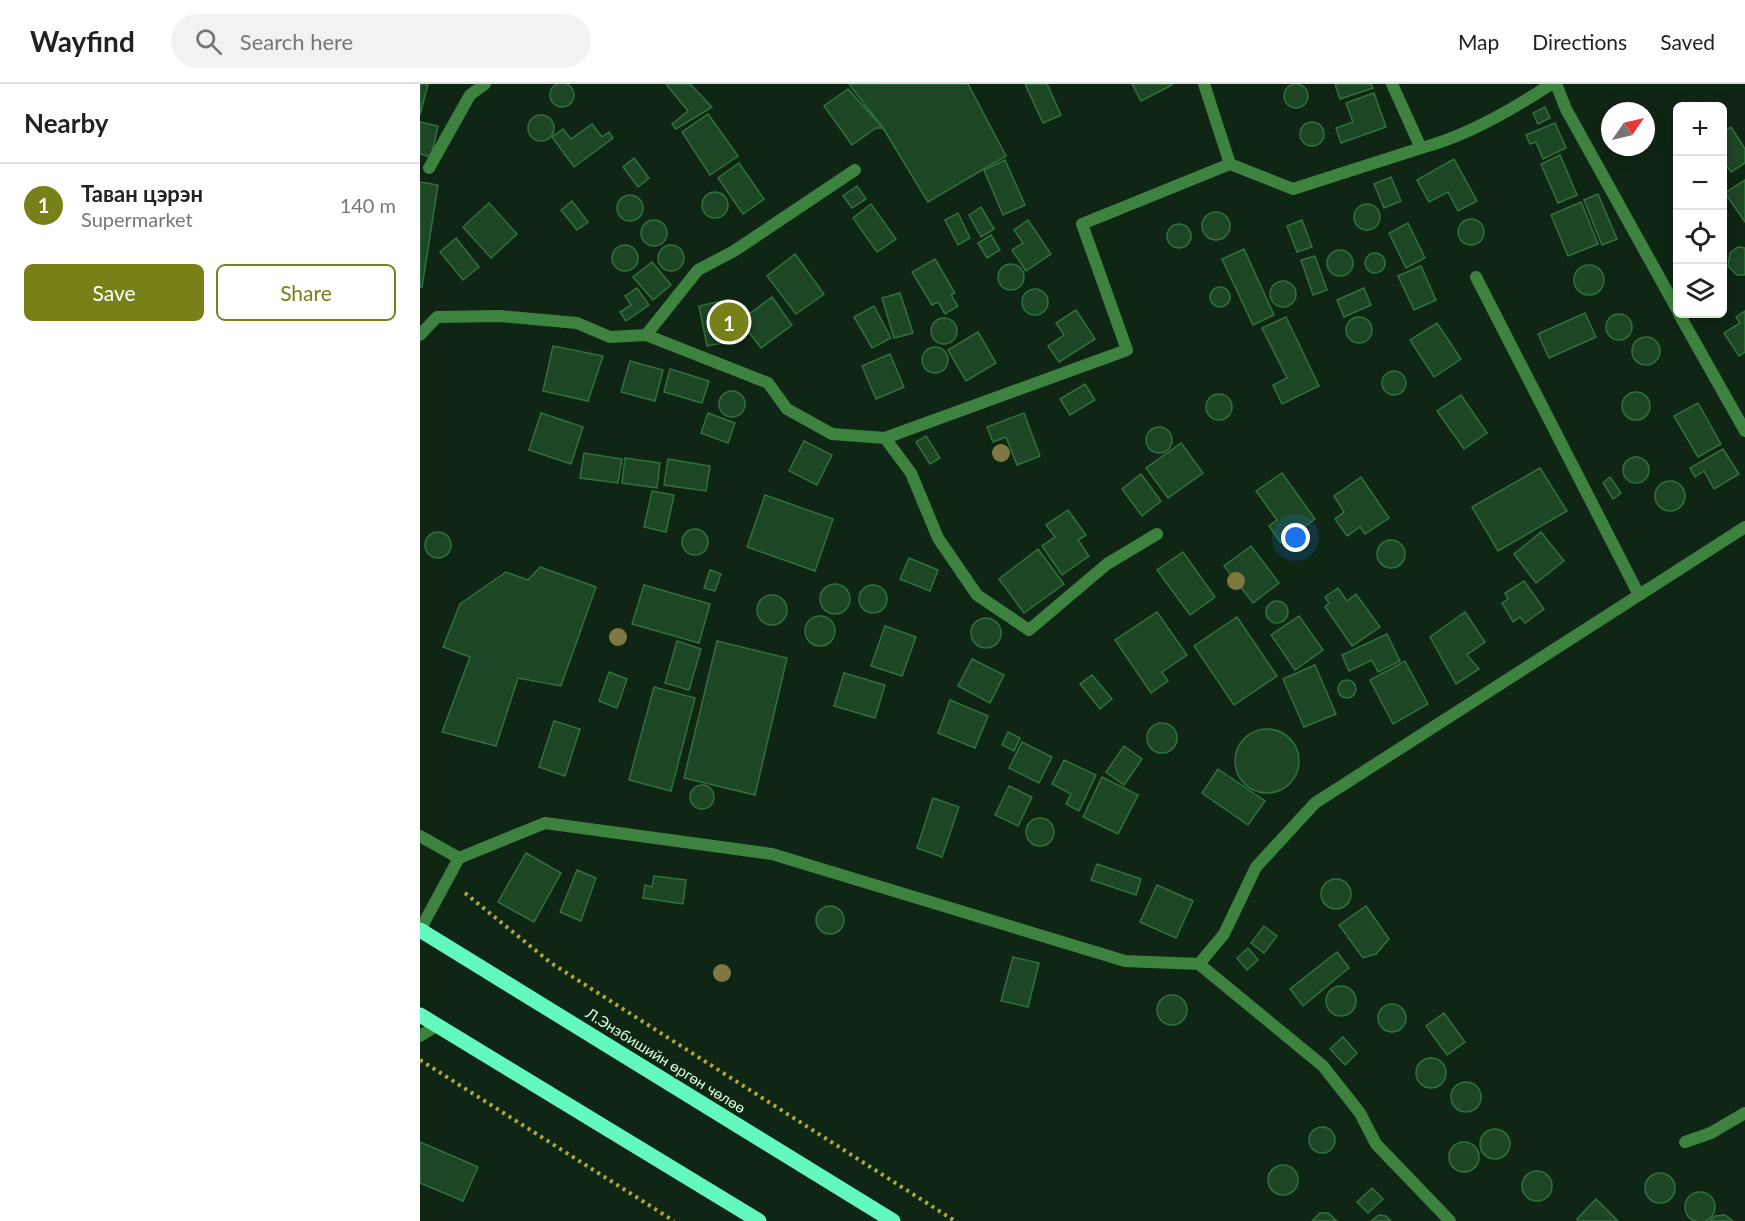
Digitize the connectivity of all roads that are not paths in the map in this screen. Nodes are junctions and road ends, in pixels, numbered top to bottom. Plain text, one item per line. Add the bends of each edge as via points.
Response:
1 (485, 84) edge
2 (1204, 84) edge
3 (1392, 84) edge
4 (1551, 84) edge
5 (1556, 84) edge
6 (1421, 148) junction
7 (1230, 164) junction
8 (429, 168) dead end
9 (855, 170) dead end
10 (1476, 277) dead end
11 (1673, 303) edge
12 (1681, 318) edge
13 (420, 335) edge
14 (646, 335) junction
15 (1745, 431) edge
16 (885, 438) junction
17 (1745, 526) edge
18 (1157, 534) dead end
19 (1640, 595) junction
20 (420, 836) edge
21 (459, 858) junction
22 (420, 930) edge
23 (1199, 964) junction
24 (420, 1015) edge
25 (438, 1025) junction
26 (420, 1036) edge
27 (1745, 1113) edge
28 (1685, 1142) dead end
29 (759, 1221) edge
30 (893, 1221) edge
31 (1450, 1221) edge

1 - 8 street via 470,95
2 - 7 street
3 - 6 street
4 - 6 street via 1447,141
5 - 11 street
6 - 7 street via 1293,189
7 - 16 street via 1082,224 1127,350
9 - 14 street via 734,251 698,270
10 - 19 street
12 - 15 street
13 - 14 street via 437,317 500,316 577,323 610,337
14 - 16 street via 768,383 787,409 832,434
16 - 18 street via 911,473 938,538 977,595 1029,630 1107,564
17 - 19 street
19 - 23 street via 1315,803 1256,867 1224,934
20 - 21 street
21 - 22 street
21 - 23 street via 545,823 772,854 1125,961
22 - 30 main road, Л.Энэбишийн өргөн чөлөө
23 - 31 street via 1323,1066 1360,1113 1376,1144
24 - 25 main road
25 - 26 street
25 - 29 main road
27 - 28 street via 1711,1133

